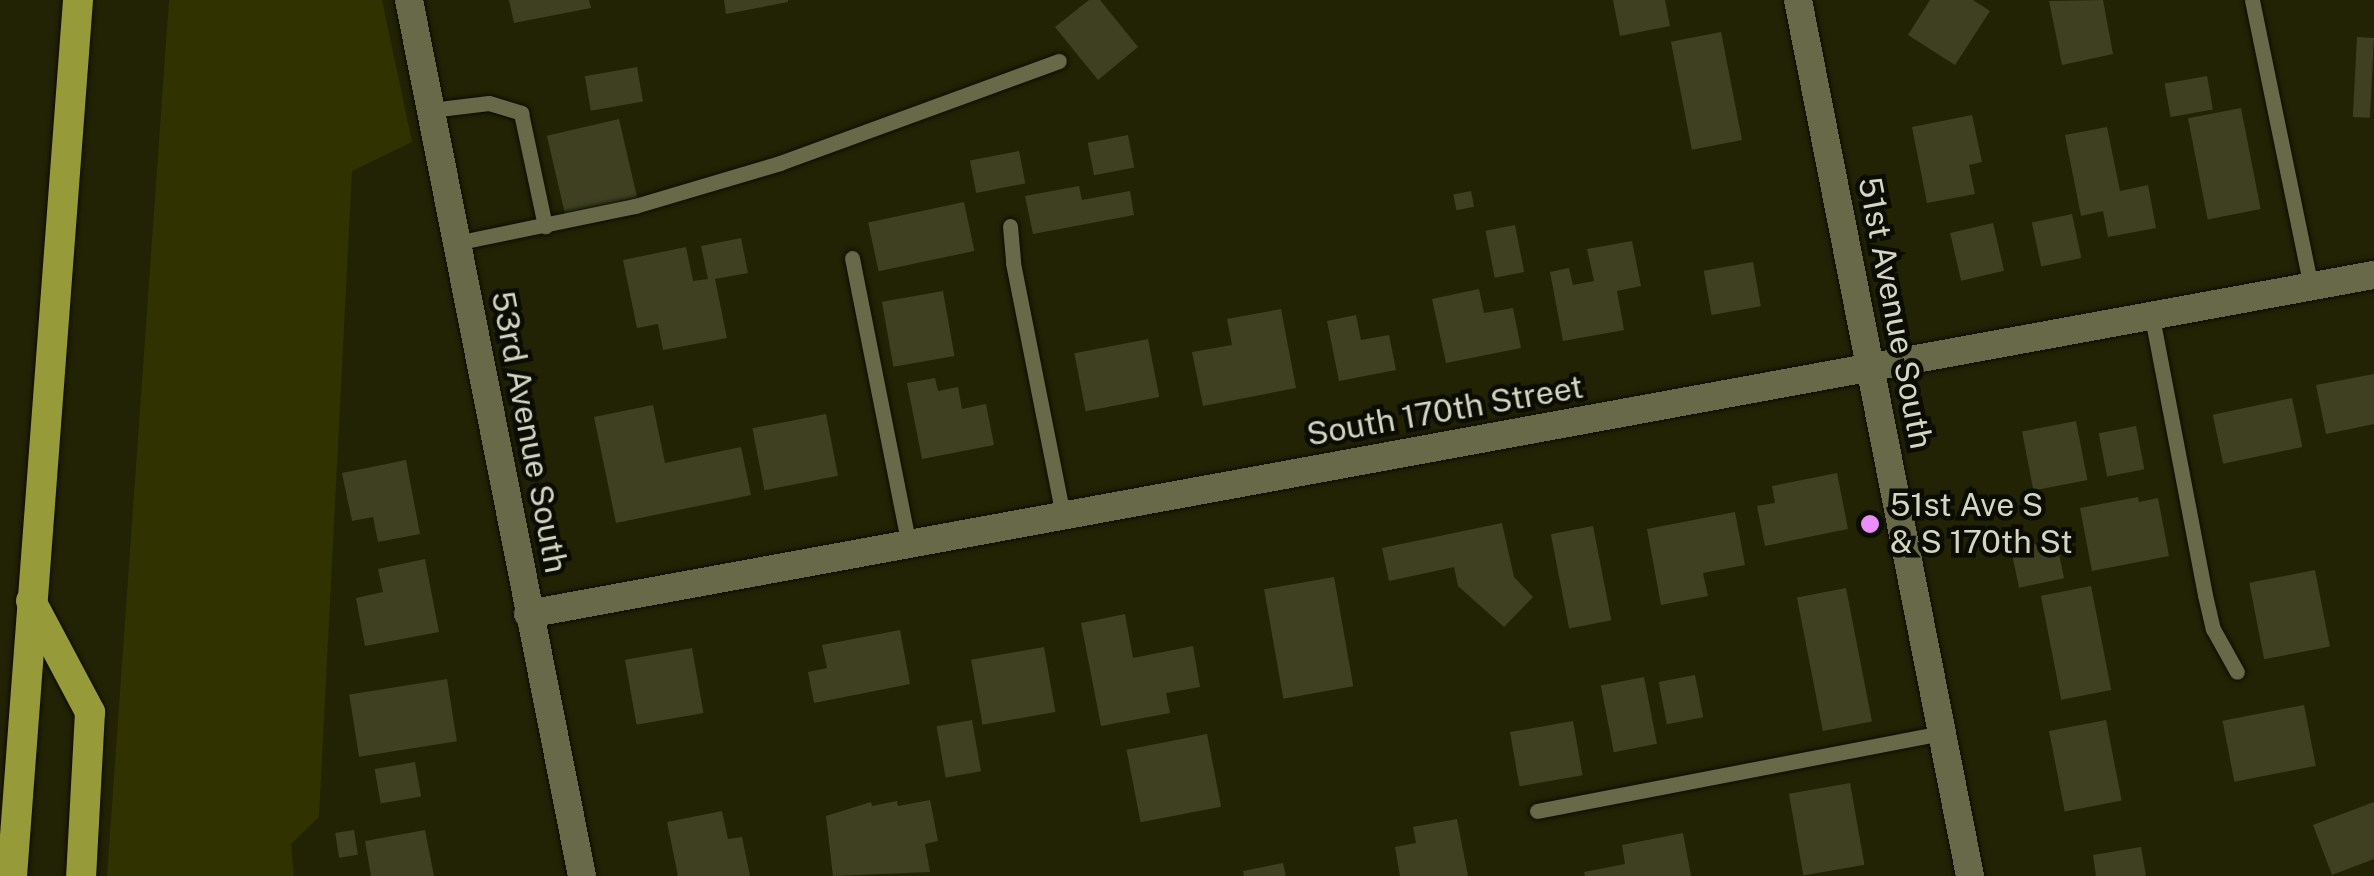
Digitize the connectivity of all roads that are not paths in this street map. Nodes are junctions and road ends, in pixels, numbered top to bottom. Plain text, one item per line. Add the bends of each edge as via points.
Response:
1 (78, 0) edge
2 (409, 0) edge
3 (1798, 0) edge
4 (2252, 0) edge
5 (1059, 61) dead end
6 (431, 110) junction
7 (545, 226) junction
8 (1010, 226) dead end
9 (456, 243) junction
10 (852, 258) dead end
11 (2374, 275) edge
12 (2311, 287) junction
13 (2152, 316) junction
14 (1871, 370) junction
15 (1063, 515) junction
16 (909, 546) junction
17 (31, 601) junction
18 (528, 614) junction
19 (2237, 672) dead end
20 (1942, 734) junction
21 (1536, 811) dead end
22 (12, 876) edge
23 (81, 876) edge
24 (582, 876) edge
25 (1970, 876) edge

1 - 17 highway
2 - 6 street, 53rd Avenue South
3 - 14 street, 51st Avenue South
4 - 12 lane
5 - 7 lane via 780,164
6 - 7 lane via 490,104 521,113
6 - 9 street, 53rd Avenue South
7 - 9 lane
8 - 15 lane
9 - 18 street, 53rd Avenue South
10 - 16 lane
11 - 12 street, South 170th Street
12 - 13 street, South 170th Street
13 - 14 street, South 170th Street
13 - 19 lane via 2205,595
14 - 15 street, South 170th Street
14 - 20 street, 51st Avenue South
15 - 16 street, South 170th Street
16 - 18 street, South 170th Street
17 - 22 highway
17 - 23 highway via 90,712
18 - 24 street, 53rd Avenue South
20 - 21 lane
20 - 25 street, 51st Avenue South

